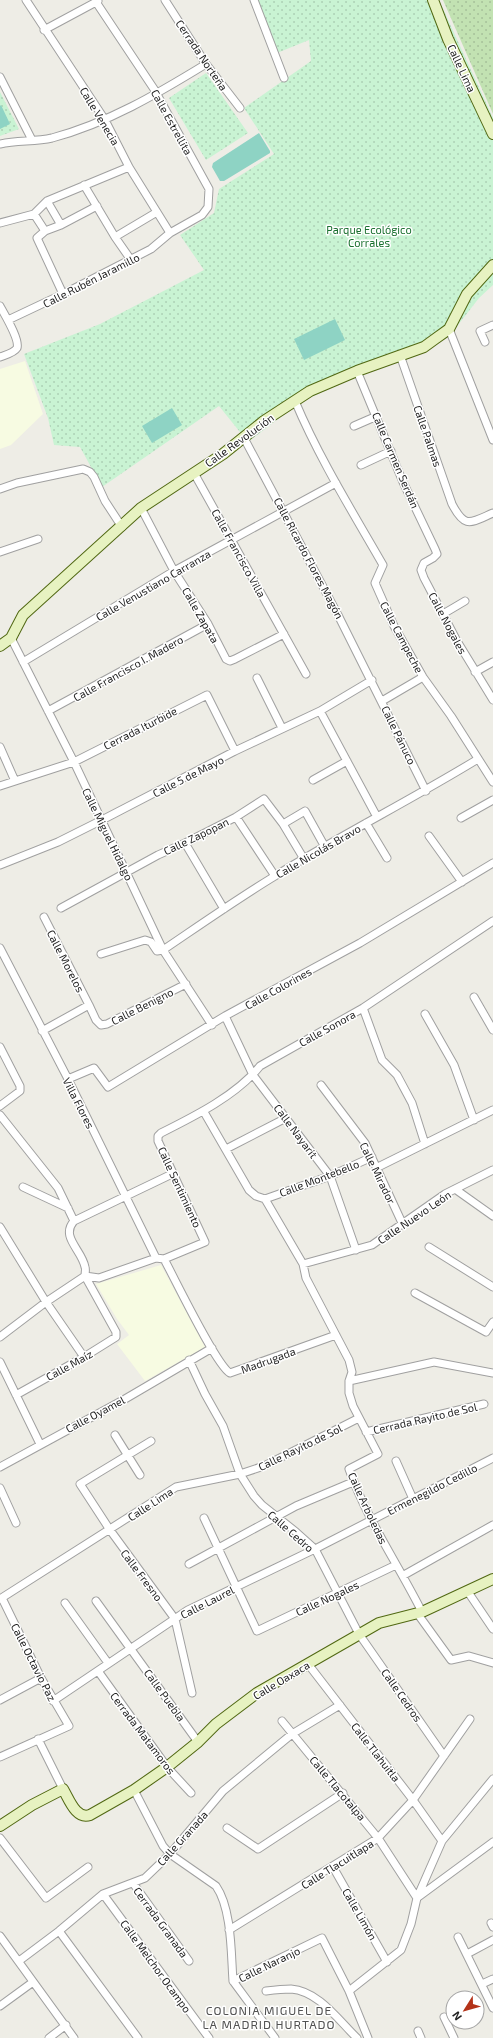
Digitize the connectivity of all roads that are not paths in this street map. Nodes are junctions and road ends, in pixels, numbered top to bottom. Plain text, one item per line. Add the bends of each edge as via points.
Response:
1 (26, 0) edge
2 (165, 0) edge
3 (254, 0) edge
4 (433, 0) edge
5 (98, 1) edge
6 (44, 30) junction
7 (206, 64) junction
8 (0, 77) edge
9 (284, 78) dead end
10 (157, 95) junction
11 (240, 108) dead end
12 (105, 120) junction
13 (493, 134) edge
14 (32, 140) junction
15 (0, 144) edge
16 (129, 168) junction
17 (84, 185) junction
18 (47, 201) junction
19 (97, 206) junction
20 (156, 212) junction
21 (34, 214) junction
22 (0, 223) edge
23 (61, 225) junction
24 (45, 231) junction
25 (170, 233) junction
26 (114, 237) junction
27 (131, 260) junction
28 (493, 265) edge
29 (63, 294) junction
30 (0, 306) edge
31 (8, 320) junction
32 (493, 326) edge
33 (449, 329) junction
34 (485, 342) dead end
35 (400, 355) junction
36 (0, 357) edge
37 (357, 371) junction
38 (295, 401) junction
39 (377, 416) junction
40 (354, 426) dead end
41 (244, 438) junction
42 (493, 440) edge
43 (391, 451) junction
44 (361, 465) dead end
45 (194, 473) junction
46 (336, 482) junction
47 (0, 489) edge
48 (141, 508) junction
49 (284, 510) junction
50 (493, 513) edge
51 (122, 526) junction
52 (38, 539) dead end
53 (231, 539) junction
54 (435, 548) joint
55 (0, 552) edge
56 (174, 571) junction
57 (465, 601) dead end
58 (443, 614) junction
59 (208, 624) junction
60 (284, 634) junction
61 (11, 638) junction
62 (0, 646) edge
63 (23, 662) junction
64 (493, 662) edge
65 (475, 672) junction
66 (306, 674) dead end
67 (423, 677) junction
68 (257, 678) dead end
69 (372, 680) junction
70 (493, 700) edge
71 (382, 702) junction
72 (48, 711) junction
73 (320, 711) junction
74 (282, 728) junction
75 (0, 747) edge
76 (235, 751) junction
77 (478, 759) junction
78 (347, 761) junction
79 (74, 762) junction
80 (313, 780) dead end
81 (15, 781) junction
82 (493, 782) edge
83 (0, 786) edge
84 (426, 791) junction
85 (493, 800) edge
86 (236, 817) junction
87 (377, 817) junction
88 (461, 818) dead end
89 (102, 820) junction
90 (366, 823) junction
91 (283, 824) junction
92 (429, 836) dead end
93 (185, 843) junction
94 (325, 847) junction
95 (387, 858) dead end
96 (304, 859) junction
97 (493, 863) edge
98 (0, 865) edge
99 (127, 873) junction
100 (275, 876) junction
101 (462, 882) junction
102 (61, 908) dead end
103 (224, 909) junction
104 (44, 917) dead end
105 (493, 921) edge
106 (0, 948) edge
107 (163, 950) junction
108 (101, 954) dead end
109 (186, 984) junction
110 (474, 997) dead end
111 (89, 1006) junction
112 (363, 1008) junction
113 (425, 1014) dead end
114 (225, 1016) junction
115 (212, 1025) junction
116 (493, 1030) edge
117 (42, 1031) junction
118 (0, 1047) edge
119 (253, 1075) junction
120 (68, 1079) junction
121 (321, 1085) dead end
122 (0, 1106) edge
123 (493, 1110) edge
124 (204, 1112) junction
125 (0, 1115) edge
126 (286, 1118) junction
127 (474, 1120) junction
128 (161, 1133) joint
129 (425, 1144) junction
130 (226, 1149) junction
131 (372, 1157) junction
132 (378, 1168) junction
133 (493, 1170) edge
134 (172, 1174) junction
135 (330, 1176) junction
136 (23, 1187) dead end
137 (455, 1189) junction
138 (126, 1195) junction
139 (265, 1199) junction
140 (68, 1208) junction
141 (493, 1216) edge
142 (74, 1221) junction
143 (403, 1225) junction
144 (0, 1227) edge
145 (429, 1247) dead end
146 (356, 1250) junction
147 (156, 1258) junction
148 (164, 1259) junction
149 (303, 1264) junction
150 (85, 1276) junction
151 (493, 1287) edge
152 (416, 1293) dead end
153 (46, 1302) junction
154 (493, 1322) edge
155 (489, 1332) edge
156 (336, 1335) junction
157 (0, 1337) edge
158 (212, 1348) junction
159 (84, 1357) junction
160 (189, 1360) junction
161 (0, 1362) edge
162 (493, 1373) edge
163 (349, 1381) junction
164 (16, 1395) junction
165 (484, 1404) dead end
166 (359, 1418) junction
167 (366, 1432) junction
168 (115, 1435) dead end
169 (151, 1441) dead end
170 (40, 1444) junction
171 (127, 1456) junction
172 (493, 1458) edge
173 (396, 1461) dead end
174 (0, 1467) edge
175 (240, 1474) junction
176 (140, 1475) dead end
177 (353, 1482) junction
178 (0, 1488) edge
179 (413, 1499) junction
180 (277, 1517) junction
181 (204, 1518) dead end
182 (372, 1521) junction
183 (16, 1522) dead end
184 (493, 1525) edge
185 (110, 1530) junction
186 (219, 1549) junction
187 (315, 1549) junction
188 (189, 1564) dead end
189 (396, 1565) junction
190 (404, 1575) junction
191 (493, 1580) edge
192 (236, 1587) junction
193 (468, 1592) junction
194 (338, 1593) junction
195 (1, 1598) edge
196 (96, 1601) dead end
197 (65, 1604) dead end
198 (420, 1613) junction
199 (175, 1619) junction
200 (493, 1629) edge
201 (359, 1634) junction
202 (131, 1648) junction
203 (108, 1663) junction
204 (493, 1663) edge
205 (308, 1664) junction
206 (98, 1671) junction
207 (41, 1678) junction
208 (192, 1693) dead end
209 (0, 1700) edge
210 (53, 1701) junction
211 (340, 1705) junction
212 (470, 1719) dead end
213 (282, 1721) dead end
214 (292, 1734) junction
215 (38, 1739) junction
216 (198, 1742) junction
217 (444, 1756) junction
218 (0, 1757) edge
219 (167, 1767) junction
220 (493, 1779) edge
221 (63, 1789) junction
222 (134, 1790) junction
223 (191, 1793) dead end
224 (343, 1793) junction
225 (413, 1800) junction
226 (0, 1826) edge
227 (227, 1828) dead end
228 (0, 1838) edge
229 (378, 1838) junction
230 (442, 1841) junction
231 (493, 1842) edge
232 (170, 1854) junction
233 (88, 1867) dead end
234 (332, 1867) junction
235 (133, 1883) junction
236 (102, 1894) junction
237 (417, 1898) junction
238 (229, 1930) junction
239 (59, 1931) junction
240 (0, 1936) edge
241 (458, 1937) dead end
242 (493, 1940) edge
243 (467, 1954) junction
244 (19, 1961) junction
245 (189, 1961) dead end
246 (387, 1962) junction
247 (493, 1979) edge
248 (34, 1982) junction
249 (233, 1982) junction
250 (482, 1984) junction
251 (266, 1990) dead end
252 (349, 1992) junction
253 (0, 2006) edge
254 (493, 2008) edge
255 (444, 2017) dead end
256 (66, 2025) junction
257 (48, 2038) edge
258 (74, 2038) edge
259 (138, 2038) edge
260 (209, 2038) edge
261 (276, 2038) edge
262 (358, 2038) edge
263 (368, 2038) edge
264 (454, 2038) edge

1 - 6 street, Calle Venecia
2 - 7 street, Cerrada Norteña
3 - 9 street
4 - 13 street, Calle Lima via 448,39
5 - 6 street
5 - 10 street, Calle Estrellita
6 - 12 street, Calle Venecia
7 - 10 street
7 - 11 street, Cerrada Norteña
8 - 14 street
10 - 12 street
10 - 25 street, Calle Estrellita via 208,189 208,207 202,215
12 - 14 street via 51,138
12 - 16 street, Calle Venecia
14 - 15 street
16 - 17 street
16 - 20 street, Calle Venecia
17 - 18 street
17 - 19 street
18 - 21 street
18 - 23 street
19 - 23 street
19 - 26 street
20 - 25 street, Calle Venecia
20 - 26 street
21 - 22 street
21 - 24 street
23 - 24 street
24 - 29 street via 37,238
25 - 27 street, Calle Rubén Jaramillo via 151,249
26 - 27 street
27 - 29 street, Calle Rubén Jaramillo
28 - 33 street, Calle Revolución via 467,294
29 - 31 street, Calle Rubén Jaramillo
30 - 31 street
31 - 36 street via 17,348
32 - 34 street via 480,331
33 - 35 street, Calle Revolución via 424,346
33 - 42 street
35 - 37 street, Calle Revolución
35 - 50 street, Calle Palmas via 452,504 459,517 464,522 471,523
37 - 38 street, Calle Revolución via 310,391
37 - 39 street, Calle Carmen Serdán
38 - 41 street, Calle Revolución via 264,421
38 - 46 street, Calle Campeche
39 - 40 street
39 - 43 street, Calle Carmen Serdán
41 - 45 street, Calle Revolución
41 - 49 street, Calle Ricardo Flores Magón
43 - 44 street
43 - 54 street, Calle Carmen Serdán
45 - 48 street, Calle Revolución
45 - 53 street, Calle Francisco Villa
46 - 49 street, Calle Venustiano Carranza
46 - 67 street, Calle Campeche via 383,565 375,583 394,626
47 - 51 street via 17,483 84,470 94,477
48 - 51 street, Calle Revolución
48 - 56 street, Calle Zapata
49 - 53 street, Calle Venustiano Carranza
49 - 69 street, Calle Ricardo Flores Magón
51 - 61 street, Calle Revolución via 23,615
52 - 55 street
53 - 56 street, Calle Venustiano Carranza
53 - 60 street, Calle Francisco Villa
54 - 58 street, Calle Nogales via 437,554 424,562 421,570
56 - 59 street, Calle Zapata
56 - 63 street, Calle Venustiano Carranza
57 - 58 street
58 - 65 street, Calle Nogales
59 - 60 street, Calle Zapata via 226,659 230,661
59 - 72 street, Calle Francisco I. Madero
60 - 66 street, Calle Francisco Villa
61 - 62 street, Calle Revolución
61 - 63 street, Calle Miguel Hidalgo
63 - 72 street, Calle Miguel Hidalgo
64 - 65 street
65 - 70 street, Calle Nogales
67 - 71 street
67 - 77 street, Calle Campeche
68 - 74 street
69 - 71 street, Calle Pánuco
69 - 73 street, Calle 5 de Mayo
71 - 84 street, Calle Pánuco
72 - 79 street, Calle Miguel Hidalgo
73 - 74 street, Calle 5 de Mayo
73 - 78 street
74 - 76 street, Calle 5 de Mayo
75 - 81 street
76 - 79 street, Cerrada Iturbide via 207,695
76 - 89 street, Calle 5 de Mayo
77 - 82 street, Calle Campeche
77 - 84 street, Calle Nicolás Bravo
78 - 80 street
78 - 87 street
79 - 81 street, Cerrada Iturbide
79 - 89 street, Calle Miguel Hidalgo
81 - 83 street, Cerrada Iturbide
84 - 87 street, Calle Nicolás Bravo
85 - 88 street
86 - 91 street, Calle Zapopan via 264,799
86 - 93 street, Calle Zapopan
86 - 100 street
87 - 90 street, Calle Nicolás Bravo
89 - 98 street, Calle 5 de Mayo via 58,842
89 - 99 street, Calle Miguel Hidalgo
90 - 94 street, Calle Nicolás Bravo
90 - 95 street
91 - 94 street via 305,811
91 - 96 street
92 - 101 street
93 - 99 street, Calle Zapopan
93 - 103 street
94 - 96 street, Calle Nicolás Bravo
96 - 100 street, Calle Nicolás Bravo
97 - 101 street, Calle Colorines
99 - 102 street
99 - 107 street, Calle Miguel Hidalgo
100 - 103 street, Calle Nicolás Bravo
101 - 114 street, Calle Colorines via 360,943
103 - 107 street, Calle Nicolás Bravo
104 - 111 street, Calle Morelos
105 - 112 street, Calle Sonora
106 - 117 street, Villa Flores
107 - 108 street via 158,951 151,942 145,940
107 - 109 street, Calle Miguel Hidalgo
109 - 111 street, Calle Benigno via 107,1024 101,1025
109 - 115 street, Calle Miguel Hidalgo
110 - 116 street
111 - 117 street
112 - 119 street, Calle Sonora via 260,1066
112 - 129 street via 382,1060 397,1075 412,1104
113 - 127 street via 454,1065
114 - 115 street, Calle Colorines
114 - 119 street, Calle Nayarit
115 - 120 street, Calle Colorines via 108,1087 94,1068
117 - 120 street, Villa Flores
118 - 122 street via 20,1086 20,1091
119 - 124 street, Calle Sonora
119 - 126 street, Calle Nayarit
120 - 138 street, Villa Flores
121 - 131 street, Calle Mirador via 365,1143
123 - 127 street
124 - 128 street, Calle Sonora
124 - 130 street
125 - 140 street via 58,1188
126 - 130 street
126 - 135 street, Calle Nayarit
127 - 129 street
128 - 134 street, Calle Sentimiento via 158,1141
129 - 132 street
130 - 139 street via 249,1190
131 - 132 street, Calle Mirador
131 - 135 street, Calle Montebello
132 - 143 street, Calle Mirador
133 - 137 street, Calle Nuevo León
134 - 138 street
134 - 148 street, Calle Sentimiento via 205,1242
135 - 139 street, Calle Montebello
135 - 146 street, Calle Nayarit
136 - 140 street
137 - 141 street
137 - 143 street, Calle Nuevo León
138 - 142 street
138 - 147 street, Villa Flores
139 - 149 street
140 - 142 street
142 - 150 street via 68,1231 85,1266
143 - 146 street, Calle Nuevo León via 372,1245
144 - 153 street
145 - 151 street
146 - 149 street, Calle Nuevo León
147 - 148 street
147 - 150 street via 99,1278
148 - 158 street
149 - 156 street via 306,1278
150 - 153 street
150 - 159 street, Calle Maíz via 116,1332 116,1337
152 - 155 street
153 - 157 street
153 - 159 street
154 - 155 street
156 - 158 street, Madrugada via 230,1373 224,1370
156 - 163 street via 349,1360 352,1372
158 - 160 street
159 - 164 street, Calle Maíz
160 - 170 street, Calle Oyamel via 125,1399
160 - 175 street via 223,1426
161 - 164 street
162 - 163 street via 434,1362
163 - 166 street via 349,1393
164 - 170 street
165 - 167 street, Cerrada Rayito de Sol
166 - 167 street, Calle Arboledas
166 - 175 street, Calle Rayito de Sol via 264,1466
167 - 177 street, Calle Arboledas via 378,1454 349,1469
168 - 171 street
169 - 171 street
170 - 174 street, Calle Oyamel
171 - 176 street
171 - 185 street via 80,1484
172 - 179 street, Ermenegildo Cedillo
173 - 179 street
175 - 180 street, Calle Cedro via 254,1496
175 - 185 street, Calle Lima via 176,1487
177 - 180 street via 296,1506
177 - 182 street, Calle Arboledas
178 - 183 street
179 - 182 street, Ermenegildo Cedillo
180 - 186 street
180 - 187 street, Calle Cedro
181 - 186 street
182 - 187 street, Calle Laurel
182 - 189 street, Calle Arboledas
184 - 190 street
185 - 195 street, Calle Lima
185 - 199 street, Calle Fresno
186 - 188 street
186 - 192 street
187 - 192 street, Calle Laurel
187 - 194 street, Calle Cedro
189 - 190 street, Calle Arboledas
189 - 194 street, Calle Nogales
190 - 198 street, Calle Arboledas
191 - 193 street, Calle Oaxaca
192 - 194 street, Calle Nogales via 257,1631
192 - 199 street, Calle Laurel
193 - 198 street, Calle Oaxaca
193 - 200 street
194 - 201 street, Calle Cedro
195 - 207 street, Calle Octavio Paz
196 - 202 street, Calle Puebla
197 - 203 street
198 - 201 street, Calle Oaxaca via 379,1623
198 - 204 street via 451,1660 469,1656
199 - 202 street, Calle Laurel
199 - 208 street
201 - 205 street, Calle Oaxaca
201 - 217 street, Calle Cedros
202 - 203 street, Calle Laurel
202 - 216 street, Calle Puebla
203 - 206 street, Calle Laurel
205 - 211 street, Calle Tlahuitla
205 - 216 street, Calle Oaxaca via 257,1693 216,1724
206 - 210 street, Calle Laurel
206 - 219 street, Cerrada Matamoros
207 - 209 street
207 - 210 street, Calle Octavio Paz
210 - 215 street, Calle Octavio Paz via 68,1726
211 - 214 street, Calle Granada
211 - 225 street, Calle Tlahuitla
212 - 217 street, Calle Tlacuitlapa
213 - 214 street, Calle Tlacotalpa
214 - 224 street, Calle Tlacotalpa
214 - 232 street, Calle Granada via 223,1791
215 - 218 street
215 - 221 street
216 - 219 street, Calle Oaxaca
217 - 225 street, Calle Tlacuitlapa
219 - 222 street, Calle Oaxaca
219 - 223 street, Cerrada Matamoros
220 - 230 street
221 - 222 street, Calle Oaxaca via 77,1814 86,1817
221 - 226 street
222 - 232 street via 163,1846
224 - 227 street via 258,1849
224 - 229 street, Calle Tlacotalpa
225 - 229 street, Calle Tlacuitlapa
225 - 230 street, Calle Tlahuitla
228 - 233 street via 46,1898
229 - 234 street, Calle Tlacuitlapa
229 - 237 street, Calle Tlacotalpa
230 - 237 street
231 - 237 street
232 - 235 street, Calle Granada via 145,1878
232 - 238 street, Calle Naranjo via 216,1886 221,1893
234 - 238 street, Calle Tlacuitlapa
234 - 246 street, Calle Limón
235 - 236 street, Calle Granada
235 - 245 street, Cerrada Granada
236 - 239 street, Calle Granada
236 - 260 street, Calle Melchor Ocampo
237 - 246 street via 401,1950
238 - 249 street, Calle Naranjo
239 - 244 street, Calle Granada
239 - 259 street
240 - 244 street
241 - 243 street
242 - 243 street
243 - 250 street
244 - 248 street
246 - 252 street
247 - 250 street
248 - 253 street
248 - 256 street
249 - 252 street, Calle Naranjo via 322,1938
249 - 261 street
250 - 254 street
251 - 262 street via 292,1989 304,1992 318,2000
252 - 263 street, Calle Naranjo
255 - 264 street
256 - 257 street
256 - 258 street

